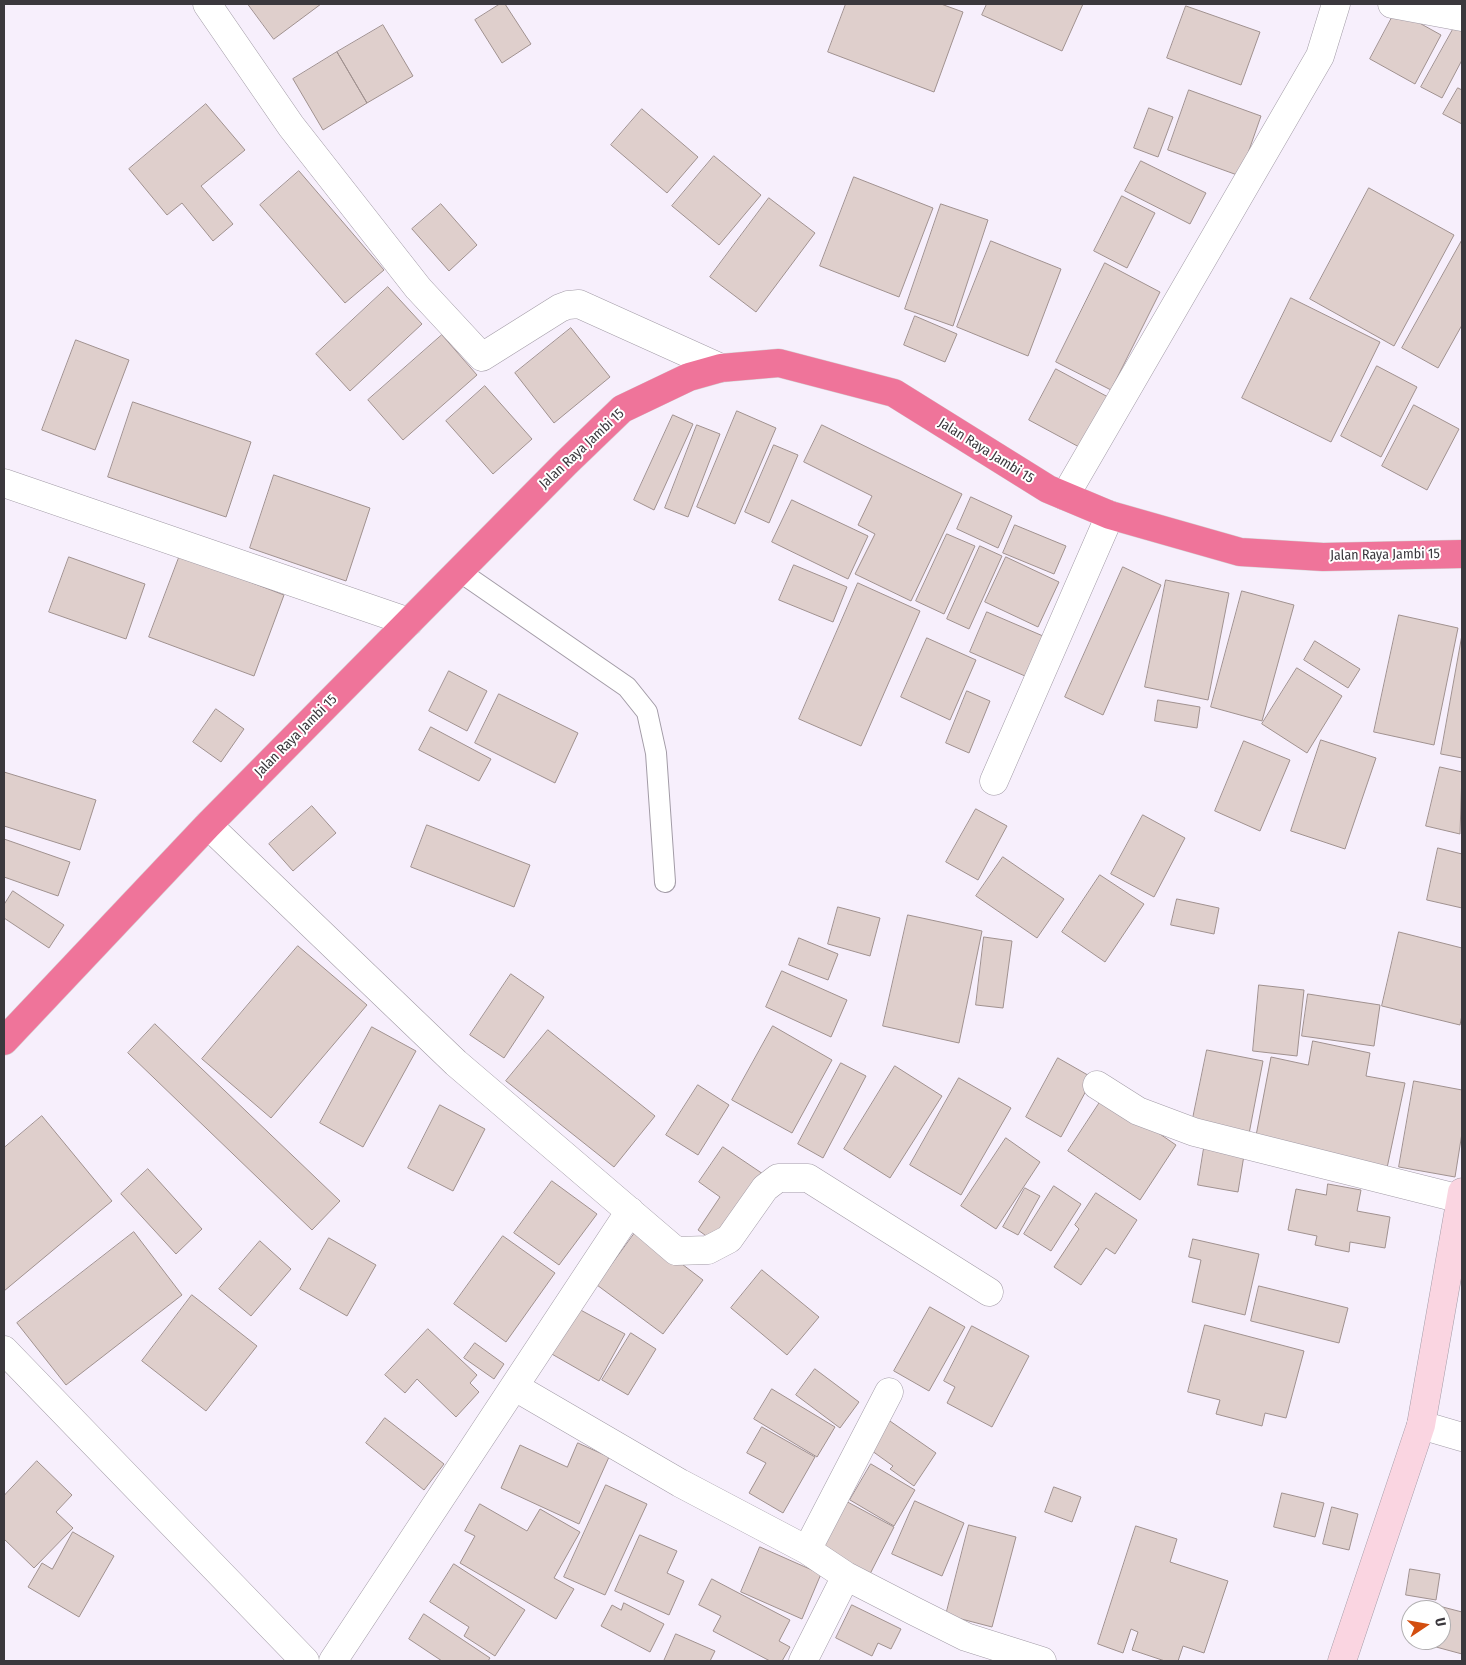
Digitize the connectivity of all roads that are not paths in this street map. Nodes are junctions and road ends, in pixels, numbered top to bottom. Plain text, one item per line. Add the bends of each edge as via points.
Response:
1 (207, 4) edge
2 (1336, 4) edge
3 (1392, 4) edge
4 (1462, 17) edge
5 (721, 368) junction
6 (4, 483) edge
7 (1064, 496) junction
8 (1110, 515) junction
9 (1462, 554) edge
10 (459, 571) junction
11 (409, 622) junction
12 (994, 781) dead end
13 (208, 825) junction
14 (665, 882) dead end
15 (4, 1040) edge
16 (1097, 1085) dead end
17 (1462, 1195) edge
18 (630, 1211) junction
19 (989, 1292) dead end
20 (4, 1350) edge
21 (515, 1387) junction
22 (889, 1392) dead end
23 (1421, 1425) junction
24 (1462, 1437) edge
25 (807, 1550) junction
26 (846, 1576) junction
27 (306, 1661) edge
28 (333, 1661) edge
29 (803, 1661) edge
30 (1042, 1661) edge
31 (1342, 1661) edge

1 - 5 street via 291,126 418,288 482,357 560,308 579,304
2 - 7 street via 1320,56
3 - 4 street
5 - 7 highway, Jalan Raya Jambi 15 via 779,363 894,393
5 - 10 highway, Jalan Raya Jambi 15 via 689,377 622,409
6 - 11 street
7 - 8 highway, Jalan Raya Jambi 15
8 - 9 highway, Jalan Raya Jambi 15 via 1240,552 1324,557
8 - 12 street
10 - 11 highway, Jalan Raya Jambi 15
10 - 14 lane via 627,687 648,712 656,753
11 - 13 highway, Jalan Raya Jambi 15
13 - 15 highway, Jalan Raya Jambi 15
13 - 18 street via 456,1063
16 - 17 street via 1138,1111 1194,1132
17 - 23 street
18 - 19 street via 676,1251 708,1250 729,1239 765,1188 778,1178 808,1178
18 - 21 street
20 - 27 street
21 - 25 street via 680,1483
21 - 28 street
22 - 25 street
23 - 24 street
23 - 31 street
25 - 26 street
26 - 29 street
26 - 30 street via 966,1637

